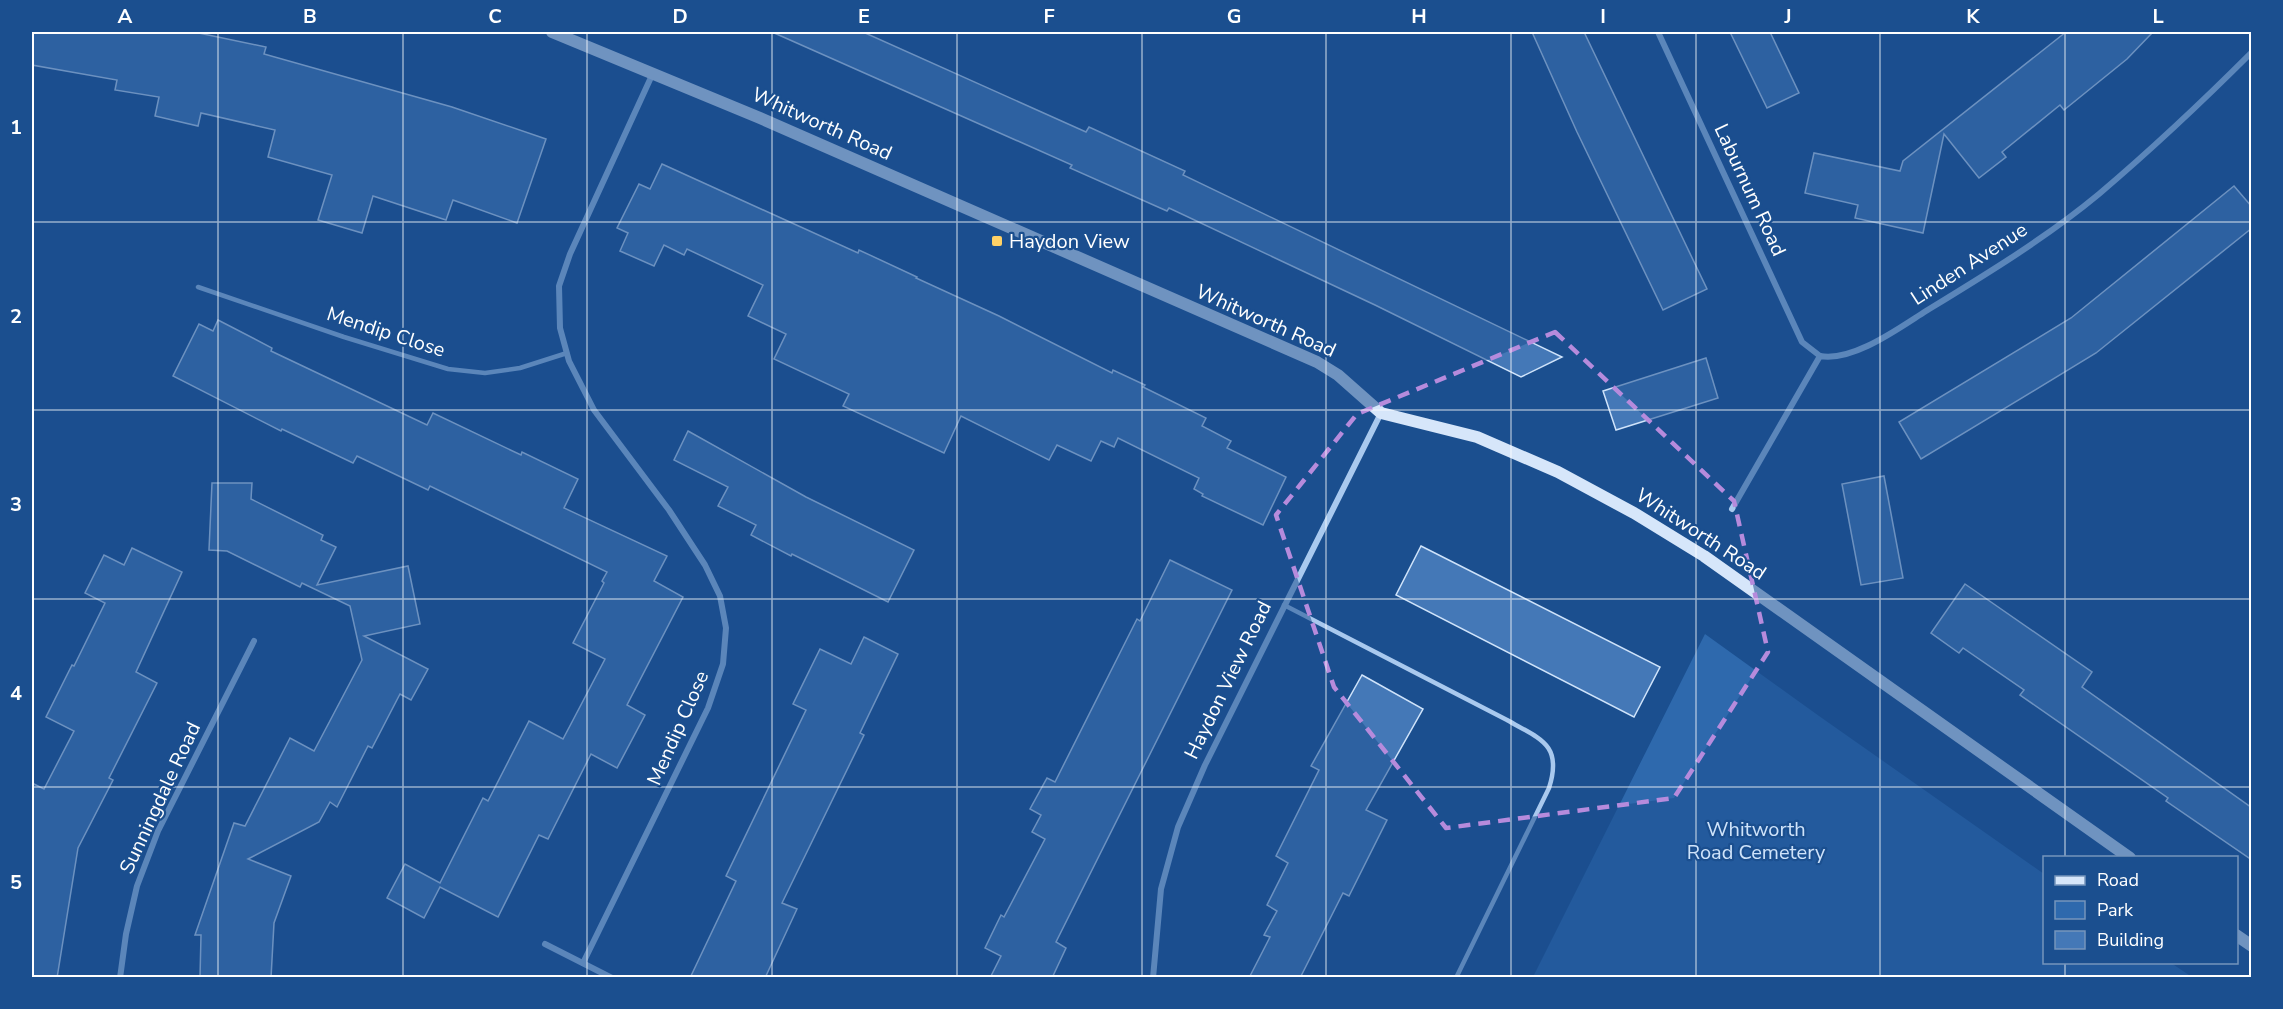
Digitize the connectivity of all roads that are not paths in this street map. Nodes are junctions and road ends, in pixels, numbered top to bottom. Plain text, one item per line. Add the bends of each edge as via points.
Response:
1 (552, 32) edge
2 (1658, 32) edge
3 (2252, 51) edge
4 (653, 73) junction
5 (198, 287) dead end
6 (567, 353) junction
7 (1820, 356) junction
8 (1381, 413) junction
9 (1732, 509) dead end
10 (1284, 605) junction
11 (254, 641) dead end
12 (2127, 856) edge
13 (2238, 936) edge
14 (545, 944) dead end
15 (2252, 946) edge
16 (583, 963) junction
17 (120, 978) edge
18 (612, 978) edge
19 (1153, 978) edge
20 (1456, 978) edge

1 - 4 main road, Whitworth Road
2 - 7 street, Laburnum Road via 1802,342
3 - 7 street, Linden Avenue via 2156,144 2043,236 1866,346 1838,357
4 - 6 street, Mendip Close via 559,286 560,328
4 - 8 main road, Whitworth Road via 1317,362
5 - 6 lane, Mendip Close via 448,369 485,373 520,368
6 - 16 street, Mendip Close via 594,410 705,565 720,596 726,628 723,664 708,708
7 - 9 street
8 - 10 street, Haydon View Road
8 - 12 main road, Whitworth Road via 1476,437 1558,472 1634,513 1704,556
10 - 19 street, Haydon View Road via 1178,827 1161,888
10 - 20 lane via 1507,720 1534,735 1550,750 1555,767 1549,788
11 - 17 street, Sunningdale Road via 158,831 137,886
13 - 15 main road
14 - 16 street
16 - 18 street

